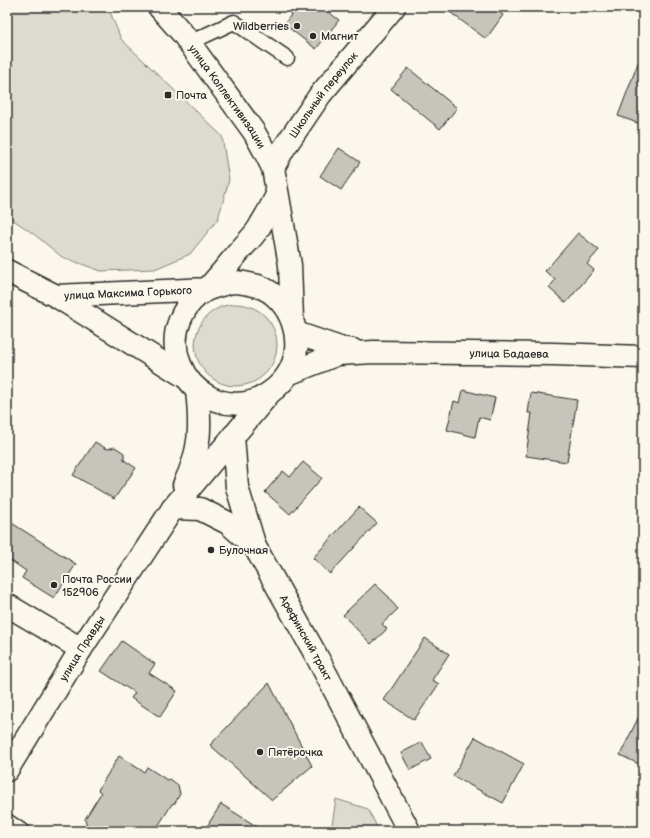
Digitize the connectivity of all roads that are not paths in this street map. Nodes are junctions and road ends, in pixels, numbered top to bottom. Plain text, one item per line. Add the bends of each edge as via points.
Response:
1 (159, 7) edge
2 (394, 7) edge
3 (189, 43) junction
4 (287, 58) dead end
5 (273, 168) junction
6 (276, 195) junction
7 (7, 271) edge
8 (208, 289) junction
9 (56, 296) junction
10 (294, 326) junction
11 (374, 352) junction
12 (643, 357) edge
13 (288, 374) junction
14 (192, 384) junction
15 (268, 395) junction
16 (233, 436) junction
17 (173, 508) junction
18 (255, 546) junction
19 (7, 605) edge
20 (81, 649) junction
21 (7, 770) edge
22 (7, 821) edge
23 (22, 831) edge
24 (409, 831) edge

1 - 3 street, улица Коллективизации
2 - 5 street, Школьный переулок via 320,95
3 - 4 lane via 234,22
3 - 5 street, улица Коллективизации via 254,132
5 - 6 street, улица Коллективизации
6 - 8 street via 261,226
6 - 10 street, улица Коллективизации via 290,266
7 - 9 street, улица Максима Горького
8 - 9 street, улица Максима Горького
8 - 10 street via 235,282 263,288 284,306
8 - 14 street via 196,297 187,308 179,321 176,336 176,351 180,365
9 - 14 street, улица Максима Горького
10 - 11 street, улица Бадаева via 340,348
10 - 13 street via 297,347
11 - 12 street, улица Бадаева
11 - 13 street, улица Бадаева via 338,354
13 - 15 street
14 - 15 street via 210,398 224,402 239,404
14 - 17 street, улица Правды via 200,418 199,441 192,470
15 - 16 street, улица Правды
16 - 17 street, улица Правды
16 - 18 street, Арефинский тракт via 237,487
17 - 18 street via 200,509 228,523
17 - 20 street, улица Правды
18 - 24 street, Арефинский тракт
19 - 20 street
20 - 21 street, улица Правды
22 - 23 lane

